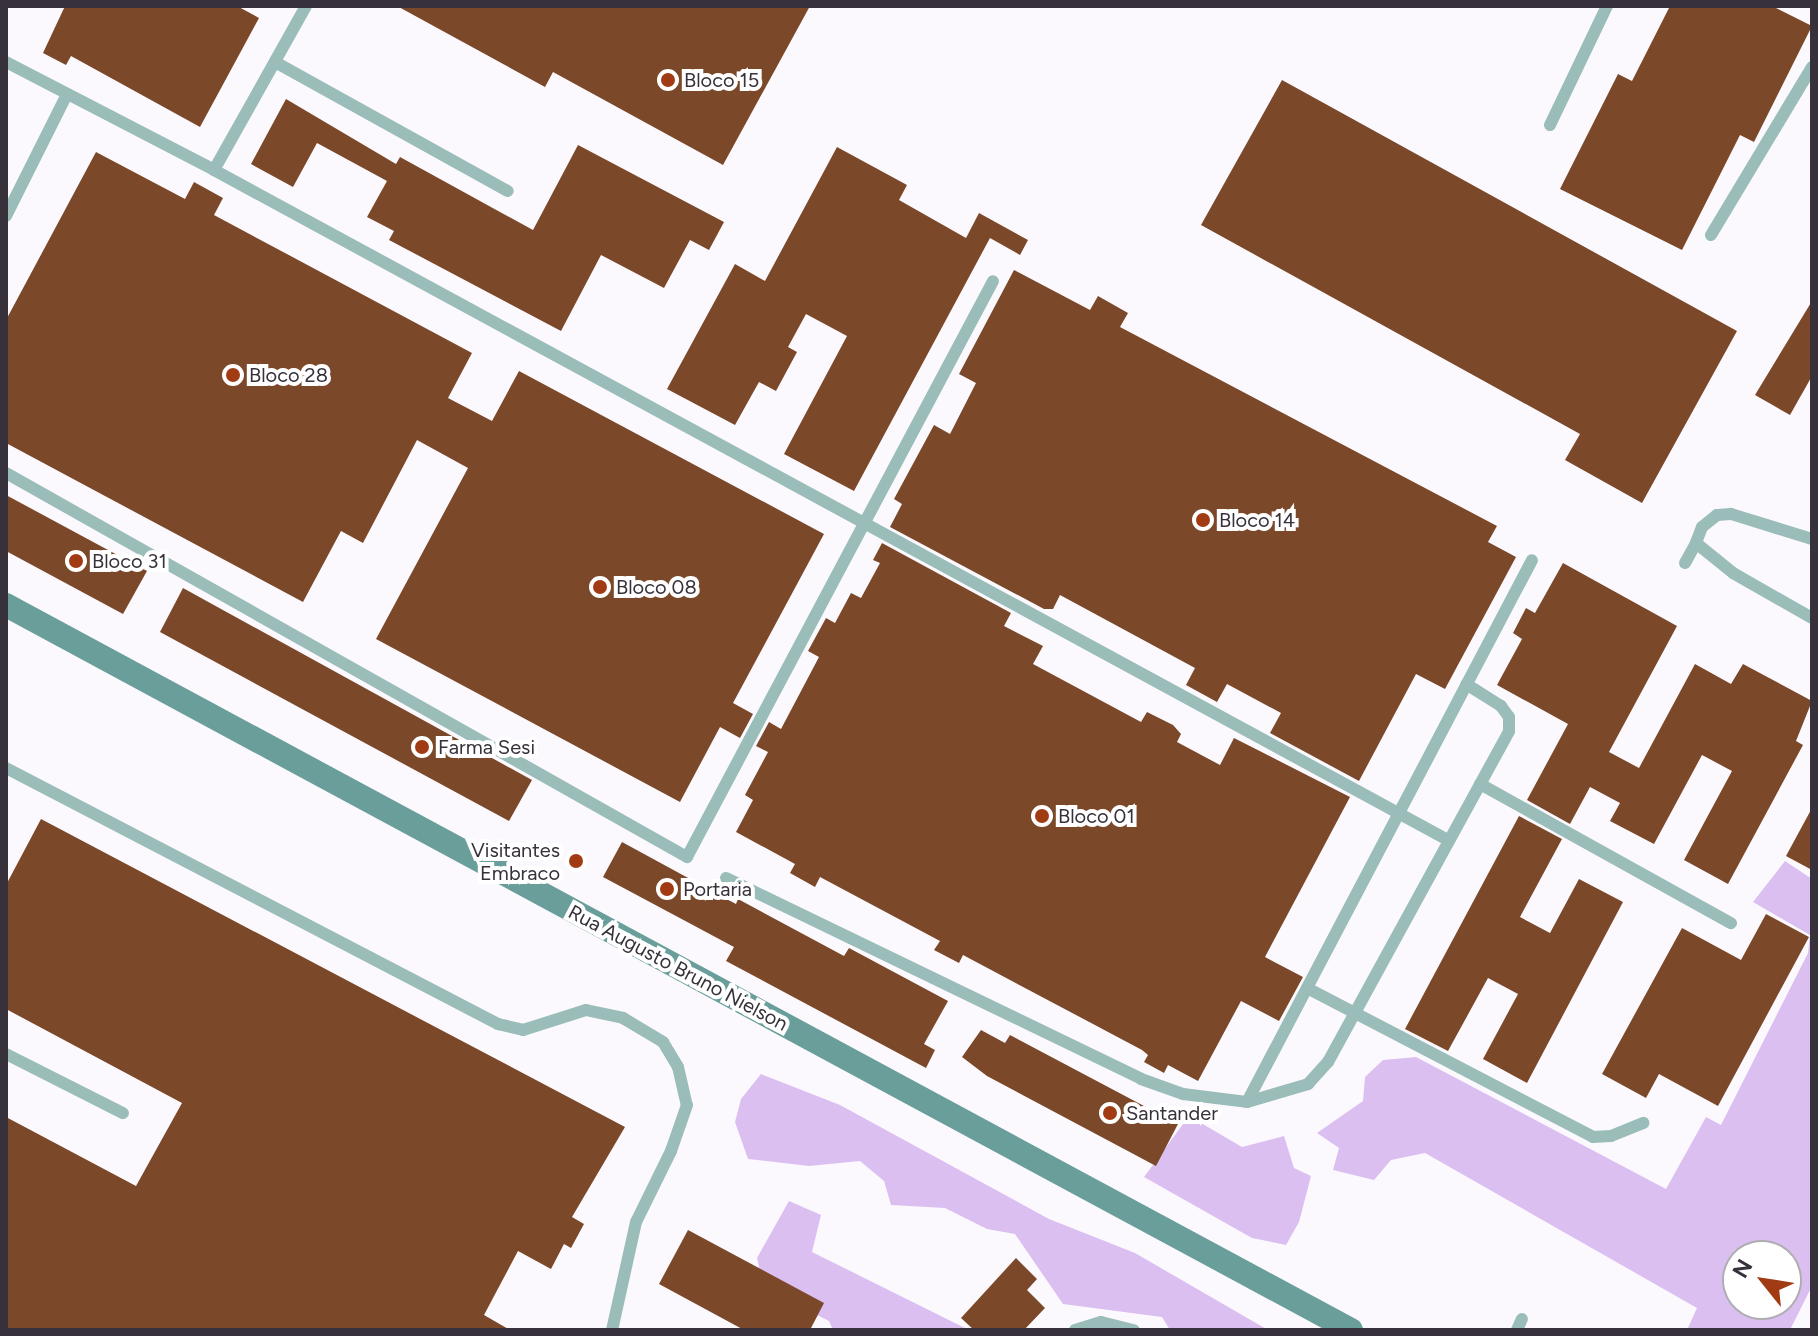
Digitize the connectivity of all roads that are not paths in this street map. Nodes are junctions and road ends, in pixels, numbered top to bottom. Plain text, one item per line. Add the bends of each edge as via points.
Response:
1 (306, 6) edge
2 (1607, 6) edge
3 (6, 62) edge
4 (275, 62) junction
5 (1812, 67) edge
6 (67, 94) junction
7 (1550, 125) dead end
8 (214, 170) junction
9 (508, 191) dead end
10 (6, 216) edge
11 (1711, 235) dead end
12 (993, 281) dead end
13 (6, 473) edge
14 (862, 524) junction
15 (1812, 539) edge
16 (1696, 543) junction
17 (1532, 560) dead end
18 (1685, 563) dead end
19 (6, 605) edge
20 (1812, 618) edge
21 (1466, 684) junction
22 (6, 768) edge
23 (1480, 784) junction
24 (1398, 814) junction
25 (1448, 840) junction
26 (726, 878) dead end
27 (1731, 923) dead end
28 (1307, 988) junction
29 (1357, 1013) junction
30 (6, 1054) edge
31 (1247, 1102) junction
32 (123, 1113) dead end
33 (1643, 1123) dead end
34 (612, 1330) edge
35 (1075, 1330) edge
36 (1134, 1330) edge
37 (1351, 1330) edge

1 - 4 lane
2 - 7 lane
3 - 6 lane
4 - 8 lane
4 - 9 lane
5 - 11 lane
6 - 8 lane
6 - 10 lane
8 - 14 lane
12 - 14 lane
13 - 14 lane via 687,857
14 - 24 lane
15 - 16 lane via 1731,514 1717,515 1702,527
16 - 18 lane
16 - 20 lane via 1733,573
17 - 21 lane
19 - 37 main road, Rua Augusto Bruno Nielson
21 - 23 lane via 1509,717 1509,731
21 - 24 lane
22 - 34 lane via 498,1024 523,1030 586,1010 623,1018 663,1042 678,1067 687,1105 636,1222
23 - 25 lane
23 - 27 lane
24 - 25 lane
24 - 28 lane
25 - 29 lane
26 - 31 lane via 1141,1079 1183,1094
28 - 29 lane
28 - 31 lane
29 - 31 lane via 1308,1084
29 - 33 lane via 1593,1137
30 - 32 lane
35 - 36 lane via 1101,1322

